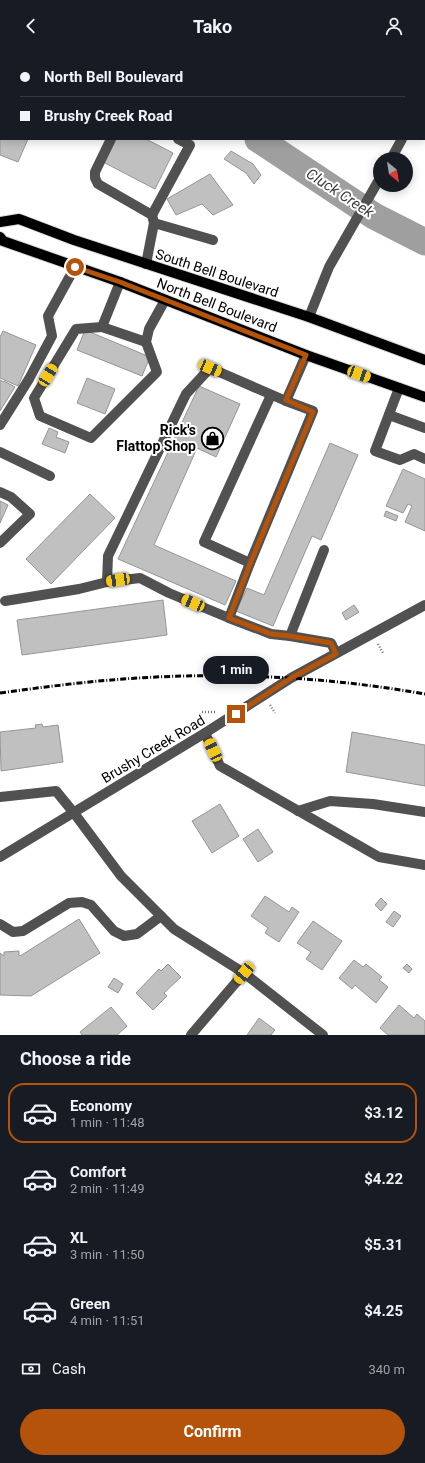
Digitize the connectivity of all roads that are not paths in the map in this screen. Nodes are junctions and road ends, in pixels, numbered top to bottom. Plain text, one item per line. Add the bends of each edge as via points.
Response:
1 (111, 140) edge
2 (180, 140) edge
3 (401, 140) edge
4 (395, 152) edge
5 (373, 191) edge
6 (153, 219) junction
7 (0, 222) edge
8 (0, 237) edge
9 (213, 240) dead end
10 (146, 264) junction
11 (75, 267) junction
12 (120, 282) junction
13 (165, 300) junction
14 (309, 318) junction
15 (102, 327) junction
16 (146, 342) junction
17 (306, 355) junction
18 (425, 360) edge
19 (399, 388) junction
20 (271, 394) junction
21 (425, 397) edge
22 (286, 400) junction
23 (389, 415) junction
24 (0, 425) edge
25 (425, 428) edge
26 (0, 452) edge
27 (425, 459) edge
28 (50, 476) dead end
29 (0, 492) edge
30 (0, 543) edge
31 (324, 550) dead end
32 (250, 564) junction
33 (107, 582) junction
34 (5, 601) dead end
35 (425, 605) edge
36 (229, 618) junction
37 (290, 636) junction
38 (336, 654) junction
39 (205, 734) junction
40 (0, 796) edge
41 (298, 811) junction
42 (425, 812) edge
43 (74, 813) junction
44 (0, 858) edge
45 (425, 865) edge
46 (161, 916) junction
47 (0, 924) edge
48 (244, 973) junction
49 (191, 1035) edge
50 (323, 1035) edge

1 - 6 street via 95,172 98,184
2 - 6 street via 190,145
3 - 4 street
5 - 14 street via 329,267
6 - 9 street
6 - 10 street
7 - 10 main road, South Bell Boulevard via 19,219
8 - 11 main road, North Bell Boulevard via 3,241
10 - 14 main road, South Bell Boulevard
11 - 12 main road, North Bell Boulevard
11 - 24 street via 48,316 52,336
12 - 13 main road, North Bell Boulevard
12 - 15 street
13 - 16 street via 149,329
13 - 17 main road, North Bell Boulevard
14 - 18 main road, South Bell Boulevard
15 - 16 street
15 - 16 street via 76,329 34,398 40,416 91,438 157,372
17 - 19 main road, North Bell Boulevard
17 - 22 street
19 - 21 main road, North Bell Boulevard
19 - 23 street
20 - 22 street
20 - 32 street via 204,542
20 - 33 street via 210,368 186,394 108,556
22 - 32 street via 313,412
23 - 25 street
23 - 27 street via 375,451 400,460 414,454
26 - 28 street
29 - 30 street via 11,497 30,514
31 - 37 street
32 - 36 street
33 - 34 street
33 - 36 street via 140,578
35 - 38 street, Brushy Creek Road
36 - 37 street via 271,634
37 - 38 street via 331,643
38 - 39 street, Brushy Creek Road via 291,678
39 - 41 street via 220,766
39 - 43 street, Brushy Creek Road
40 - 43 street via 56,791
41 - 42 street via 330,801
41 - 45 street via 379,857
43 - 44 street, Brushy Creek Road
43 - 46 street via 121,876
46 - 47 street via 138,934 124,936 114,931 91,905 82,902 69,903 23,931 13,932
46 - 48 street via 174,930
48 - 49 street
48 - 50 street

